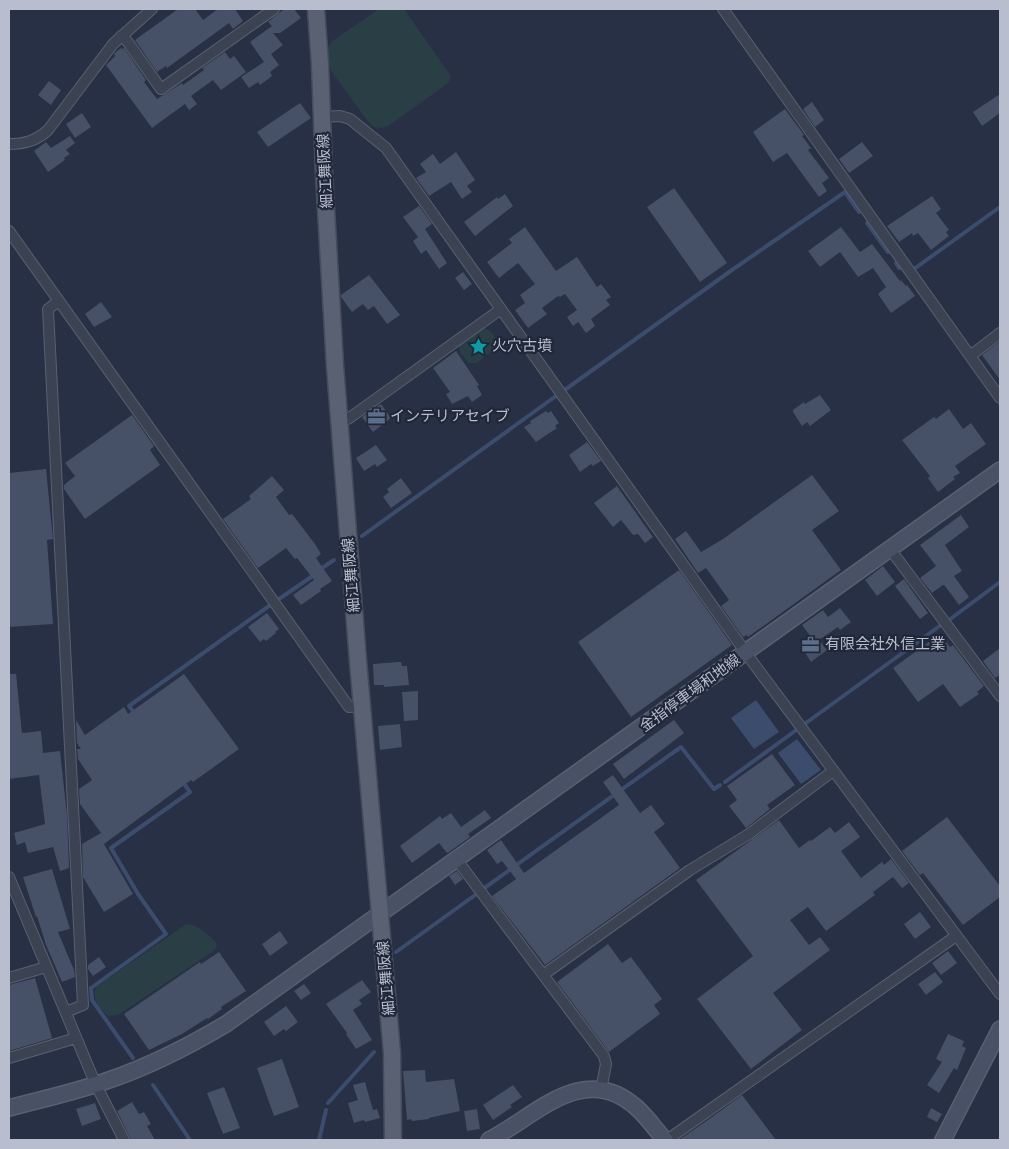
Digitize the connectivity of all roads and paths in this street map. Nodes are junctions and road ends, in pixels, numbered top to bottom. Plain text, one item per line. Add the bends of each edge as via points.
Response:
1 (152, 9) edge
2 (274, 9) edge
3 (316, 9) edge
4 (723, 9) edge
5 (121, 36) junction
6 (322, 117) junction
7 (9, 144) edge
8 (9, 232) edge
9 (59, 302) junction
10 (501, 309) junction
11 (1000, 333) edge
12 (970, 356) junction
13 (1000, 398) edge
14 (339, 419) junction
15 (1000, 470) edge
16 (890, 549) junction
17 (746, 652) junction
18 (1000, 696) edge
19 (362, 706) junction
20 (833, 771) junction
21 (457, 860) junction
22 (9, 877) edge
23 (12, 896) edge
24 (380, 915) junction
25 (956, 936) junction
26 (46, 967) junction
27 (543, 975) junction
28 (9, 978) edge
29 (1000, 994) edge
30 (66, 1012) junction
31 (1000, 1029) edge
32 (76, 1038) junction
33 (9, 1058) edge
34 (96, 1084) junction
35 (601, 1090) junction
36 (9, 1108) edge
37 (124, 1140) edge
38 (393, 1140) edge
39 (489, 1140) edge
40 (666, 1140) edge
41 (943, 1140) edge

1 - 5 street
2 - 5 street via 161,89
3 - 6 main road, 細江舞阪線
4 - 12 street
5 - 7 street via 42,136 27,143
6 - 10 street via 350,119 386,148
6 - 14 main road, 細江舞阪線
8 - 9 street
9 - 19 street via 349,708
9 - 30 street via 48,309 83,1005
10 - 14 street via 348,419
10 - 17 street
11 - 12 street
12 - 13 street
14 - 19 main road, 細江舞阪線
15 - 16 main road, 金指停車場和地線
16 - 17 main road, 金指停車場和地線
16 - 18 street
17 - 20 street
17 - 21 main road, 金指停車場和地線
19 - 24 main road, 細江舞阪線
20 - 25 street
20 - 27 street via 749,834 690,870
21 - 24 main road, 金指停車場和地線
21 - 27 street
22 - 23 street
23 - 26 street
24 - 34 main road, 金指停車場和地線 via 226,1024 158,1061
24 - 38 main road, 細江舞阪線 via 392,1053
25 - 29 street
25 - 40 street
26 - 28 street
26 - 30 street
27 - 35 street via 604,1056 606,1064
30 - 32 street
31 - 41 main road
32 - 33 street
32 - 34 street
34 - 36 main road, 金指停車場和地線
34 - 37 street
35 - 39 main road via 579,1090 559,1097
35 - 40 main road via 629,1102

